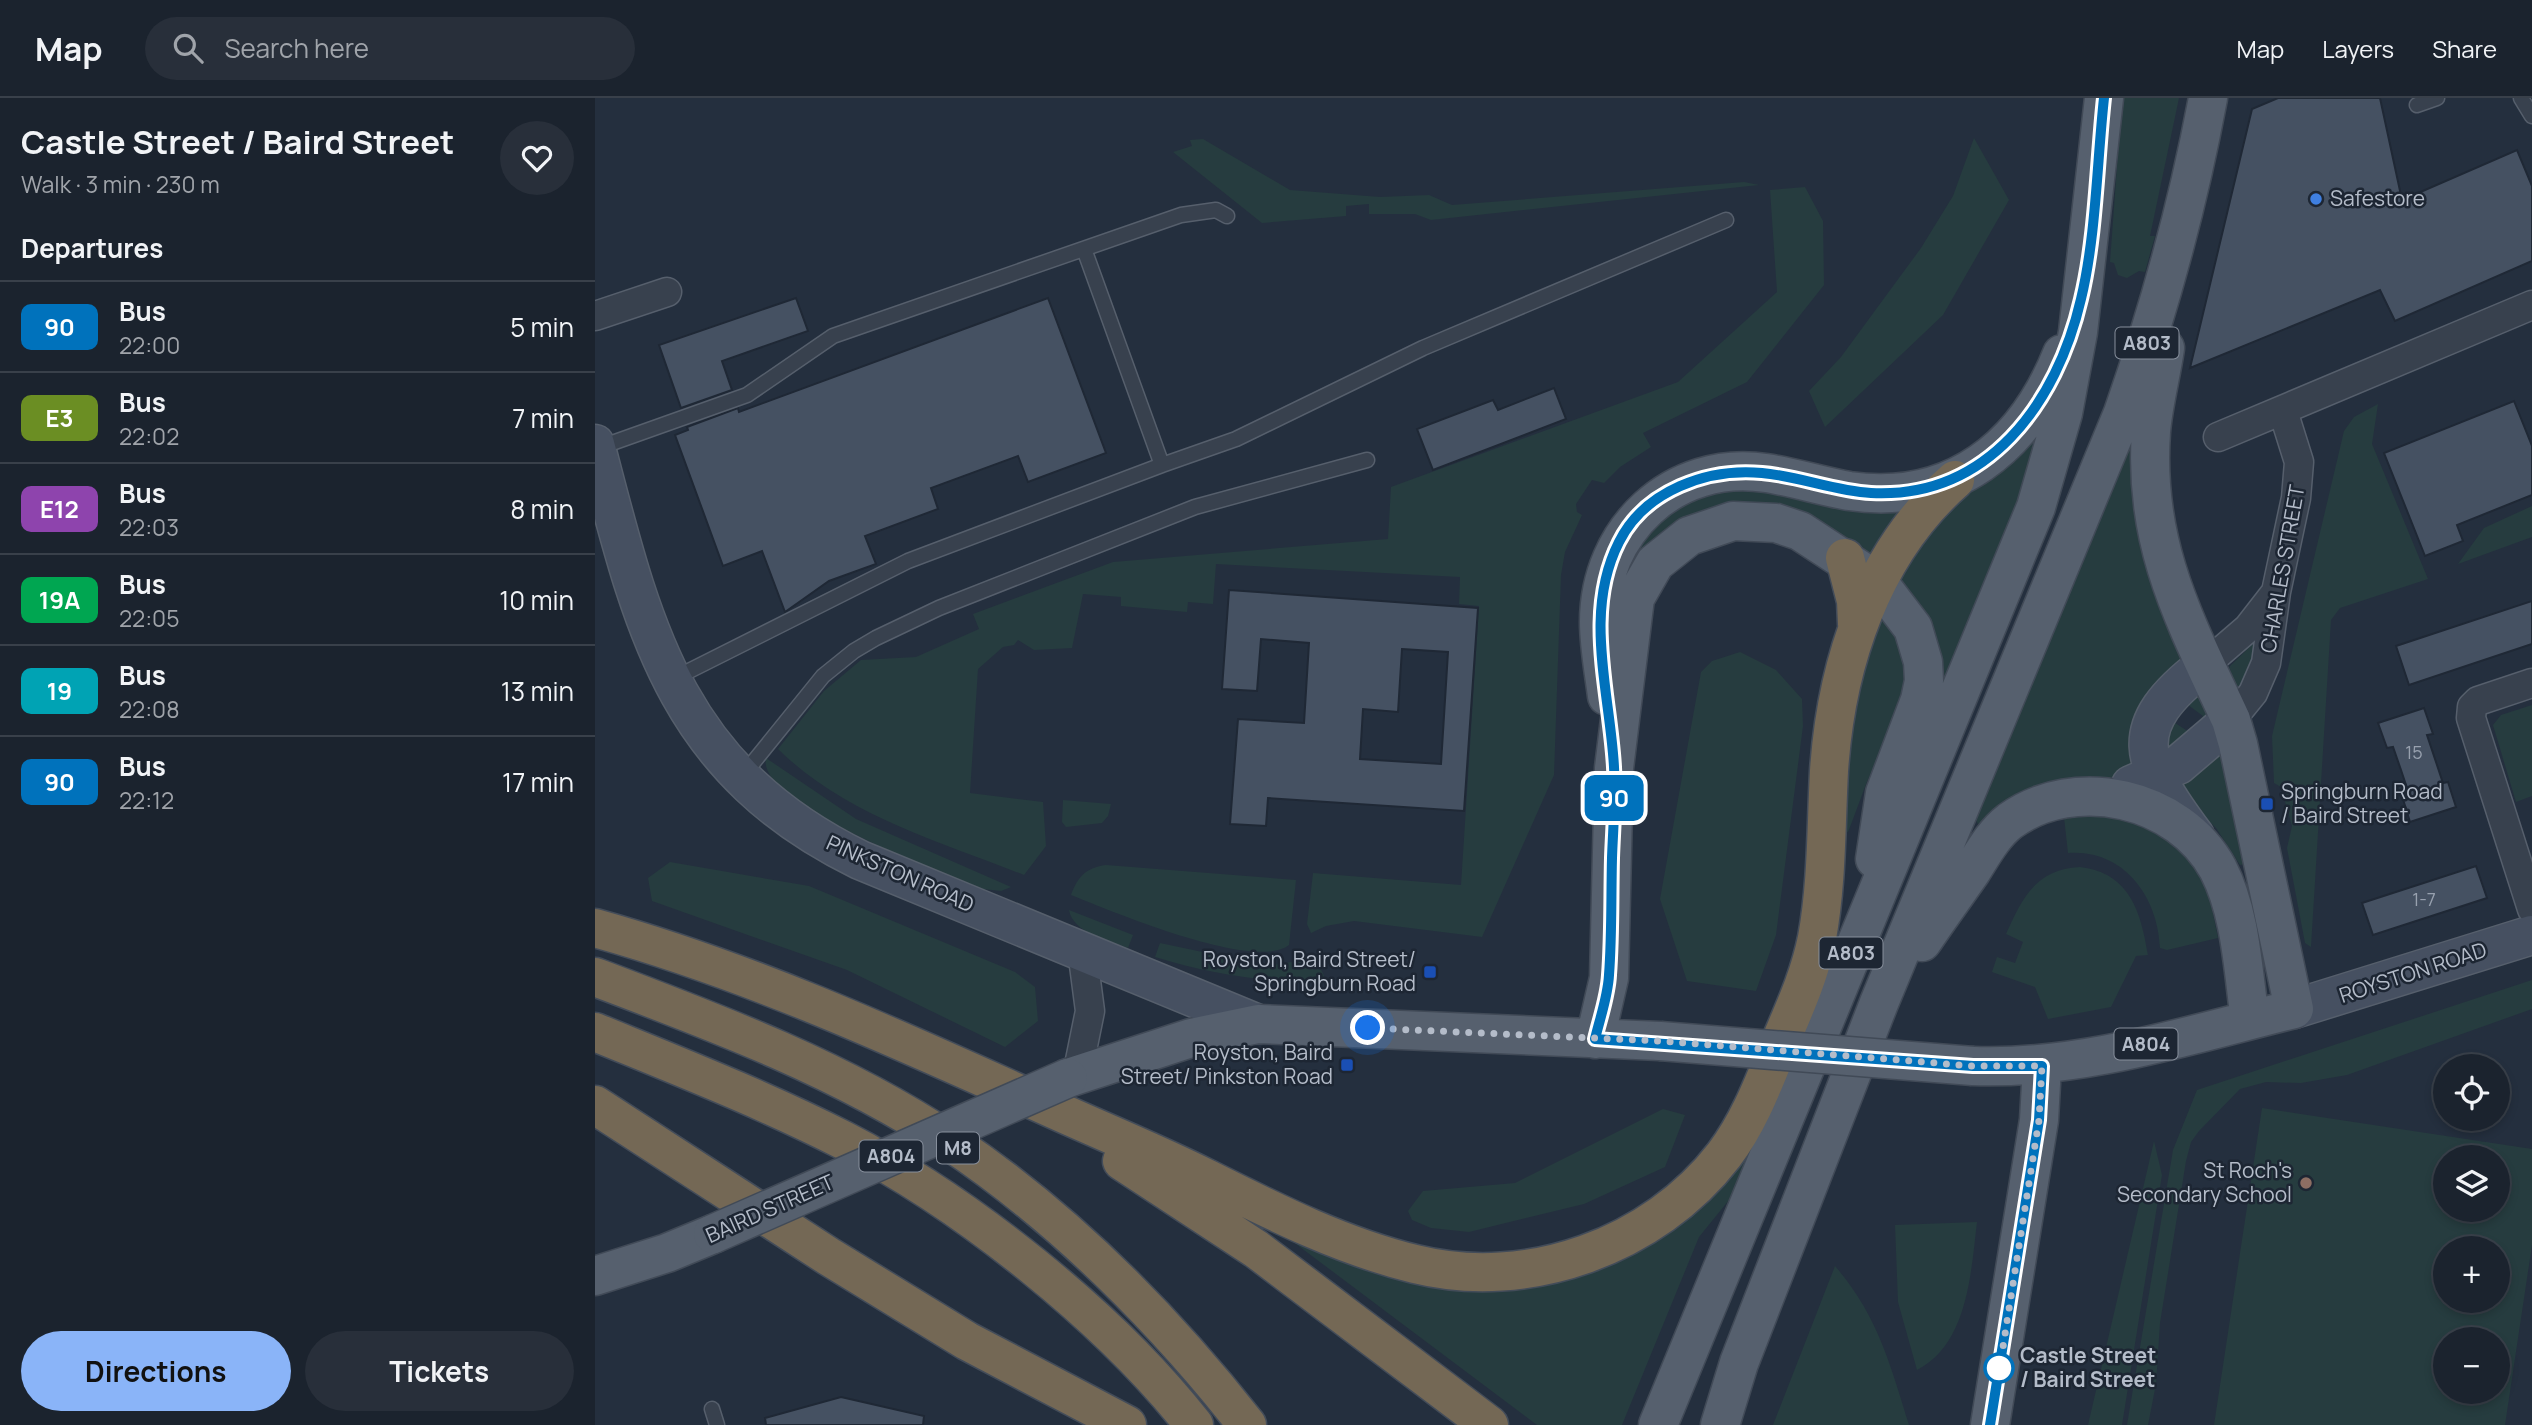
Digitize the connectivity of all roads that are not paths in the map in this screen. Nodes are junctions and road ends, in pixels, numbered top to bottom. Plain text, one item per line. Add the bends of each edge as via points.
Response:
1 (2104, 98) edge
2 (2208, 98) edge
3 (2437, 98) edge
4 (2521, 98) edge
5 (2417, 105) dead end
6 (2532, 116) edge
7 (2186, 201) junction
8 (1227, 216) dead end
9 (1726, 220) dead end
10 (1084, 249) junction
11 (2088, 249) junction
12 (667, 292) dead end
13 (2532, 305) edge
14 (595, 316) edge
15 (2283, 411) junction
16 (2218, 437) dead end
17 (596, 446) edge
18 (1367, 460) dead end
19 (1162, 464) junction
20 (1955, 480) junction
21 (1845, 558) junction
22 (1878, 582) junction
23 (2276, 592) junction
24 (1857, 624) junction
25 (2205, 665) junction
26 (670, 680) junction
27 (2532, 683) edge
28 (2231, 720) junction
29 (1614, 768) junction
30 (742, 776) junction
31 (2155, 776) junction
32 (2094, 796) junction
33 (2211, 858) junction
34 (2532, 909) edge
35 (1866, 916) junction
36 (595, 928) edge
37 (2532, 935) edge
38 (1082, 950) junction
39 (595, 977) edge
40 (1879, 1003) junction
41 (2294, 1009) junction
42 (2250, 1020) junction
43 (1258, 1024) junction
44 (595, 1032) edge
45 (1595, 1039) junction
46 (934, 1056) junction
47 (2042, 1066) junction
48 (1073, 1077) junction
49 (595, 1105) edge
50 (595, 1276) edge
51 (1044, 1383) junction
52 (712, 1409) dead end
53 (717, 1425) edge
54 (1127, 1425) edge
55 (1161, 1425) edge
56 (1194, 1425) edge
57 (1247, 1425) edge
58 (1489, 1425) edge
59 (1658, 1425) edge
60 (1720, 1425) edge
61 (1990, 1425) edge

1 - 11 main road, A803
2 - 7 main road, A803
3 - 5 lane
4 - 6 lane
7 - 25 main road via 2149,467 2153,517 2168,582
7 - 40 main road, A803 via 2123,413
8 - 10 lane via 1216,210 1191,213
9 - 19 lane via 1423,348 1236,439
10 - 17 lane via 832,336 747,395
10 - 19 lane
11 - 20 main road, A803 via 2082,298 2049,382 2028,417 2000,448
11 - 35 main road, A803 via 2072,372 2036,507
12 - 14 street
13 - 15 street
15 - 16 street
15 - 23 street, CHARLES STREET via 2296,445 2299,479
17 - 26 street, PINKSTON ROAD via 643,616
18 - 30 lane via 1195,507 887,632 823,676
19 - 26 lane via 908,561
20 - 22 highway via 1924,510
20 - 29 main road, A803 via 1925,489 1875,493 1766,473 1714,473 1692,479 1655,502 1619,540 1602,592 1599,622
21 - 22 main road
21 - 24 highway
21 - 29 main road via 1800,531 1755,520 1710,527 1689,536 1655,562 1635,598
22 - 24 highway
22 - 35 main road via 1913,628 1924,681 1885,793
23 - 25 street via 2248,628
23 - 28 street, CHARLES STREET via 2266,663 2253,693
24 - 46 highway via 1834,724 1821,913 1805,981 1759,1094 1725,1153 1676,1205 1626,1237 1581,1256 1535,1267 1468,1271 1420,1266 1308,1228
25 - 28 main road
25 - 31 street via 2175,688 2158,710 2149,749
26 - 30 street, PINKSTON ROAD via 696,722
27 - 34 street via 2478,701 2471,718
28 - 31 street via 2192,756
28 - 41 main road
29 - 45 main road, A803 via 1609,978
30 - 38 street, PINKSTON ROAD via 789,818 835,848
31 - 32 street
31 - 33 street
32 - 33 main road via 2115,797 2150,809 2182,830
32 - 40 main road via 2057,799 2032,807 2007,823
33 - 42 main road via 2230,904
35 - 59 main road, A803
36 - 46 highway via 729,972
37 - 41 street, ROYSTON ROAD
38 - 43 street, PINKSTON ROAD
38 - 48 street via 1090,1011
39 - 57 highway, M8 via 798,1058 949,1141 1067,1233 1116,1278 1173,1335
40 - 60 main road, A803 via 1739,1363
41 - 42 main road
42 - 47 main road, A804
43 - 45 main road, A804
43 - 48 main road, BAIRD STREET / A804 via 1191,1038
44 - 56 highway, M8 via 782,1110 846,1141 931,1192 1089,1314 1162,1385
45 - 47 main road, A804, bridge via 1973,1066
46 - 58 highway via 1183,1200 1363,1327
47 - 61 main road via 2039,1120
48 - 50 main road, BAIRD STREET / A804, bridge via 713,1234
49 - 51 highway via 879,1288
51 - 54 highway
51 - 55 highway
52 - 53 lane

